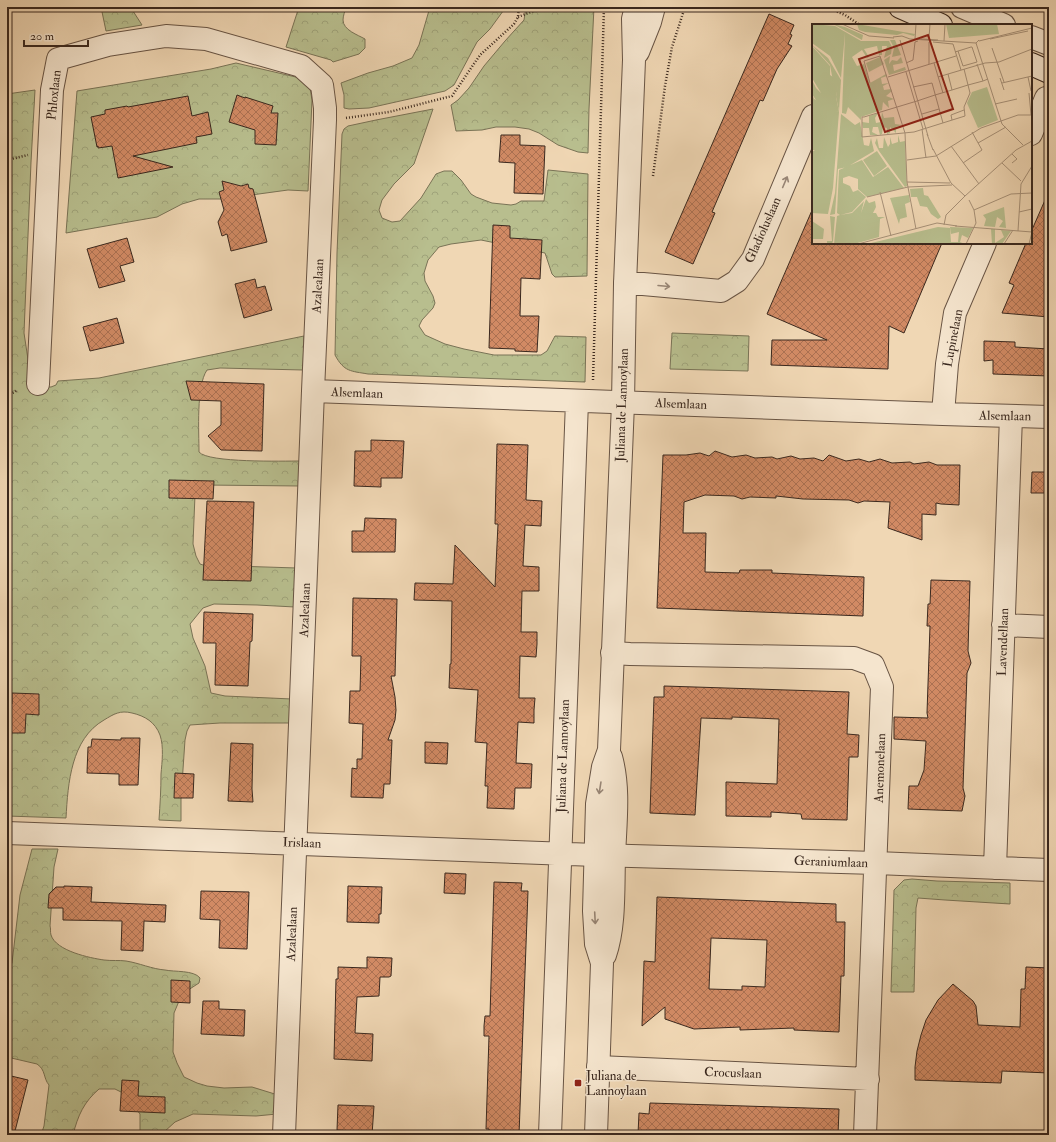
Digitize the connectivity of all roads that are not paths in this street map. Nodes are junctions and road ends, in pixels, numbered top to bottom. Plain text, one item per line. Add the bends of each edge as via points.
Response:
1 (636, 7) edge
2 (654, 7) edge
3 (900, 7) edge
4 (960, 7) edge
5 (939, 24) edge
6 (952, 24) edge
7 (1002, 24) edge
8 (1032, 37) edge
9 (1049, 44) edge
10 (634, 60) junction
11 (1032, 64) edge
12 (1049, 72) edge
13 (322, 85) joint
14 (1042, 96) edge
15 (812, 118) edge
16 (1032, 131) edge
17 (985, 244) edge
18 (625, 284) junction
19 (38, 384) dead end
20 (313, 391) junction
21 (577, 401) junction
22 (622, 403) junction
23 (943, 414) junction
24 (1011, 416) junction
25 (1049, 417) edge
26 (1004, 625) junction
27 (1049, 627) edge
28 (612, 653) junction
29 (7, 833) edge
30 (296, 843) junction
31 (560, 853) junction
32 (605, 855) junction
33 (876, 863) junction
34 (995, 868) junction
35 (1049, 870) edge
36 (598, 1068) junction
37 (868, 1079) junction
38 (284, 1135) edge
39 (550, 1135) edge
40 (596, 1135) edge
41 (865, 1135) edge

1 - 10 street, Juliana de Lannoylaan
2 - 10 street, Juliana de Lannoylaan
3 - 5 street
4 - 6 street
4 - 7 street
8 - 9 street
10 - 18 street, Juliana de Lannoylaan
11 - 12 street
13 - 19 street, Phloxlaan via 301,66 206,39 166,36 108,45 58,59 52,90
13 - 20 street, Azalealaan via 325,120
14 - 16 street
18 -> 15 street, Gladioluslaan via 721,291 737,281 752,259
17 - 23 street, Lupinelaan via 956,313 946,364
18 - 22 street, Juliana de Lannoylaan
20 - 21 street, Alsemlaan
20 - 30 street, Azalealaan
21 - 22 street, Alsemlaan
21 - 31 street, Juliana de Lannoylaan
22 - 23 street, Alsemlaan
22 - 28 street, Juliana de Lannoylaan
23 - 24 street, Alsemlaan
24 - 25 street, Alsemlaan
24 - 26 street, Lavendellaan
26 - 27 street
26 - 34 street, Lavendellaan
28 - 32 street, Juliana de Lannoylaan via 609,750 603,767 597,804
28 - 33 street, Anemonelaan via 854,658 873,665 882,687
29 - 30 street, Irislaan
30 - 31 street, Irislaan
30 - 38 street, Azalealaan
31 - 32 street, Irislaan
31 - 39 street, Juliana de Lannoylaan
32 - 33 street, Geraniumlaan
32 - 36 street, Juliana de Lannoylaan via 595,918 596,944 602,963
33 - 34 street, Geraniumlaan
33 - 37 street, Anemonelaan
34 - 35 street, Geraniumlaan
36 - 37 street, Crocuslaan
36 - 40 street, Juliana de Lannoylaan
37 - 41 street, Anemonelaan

